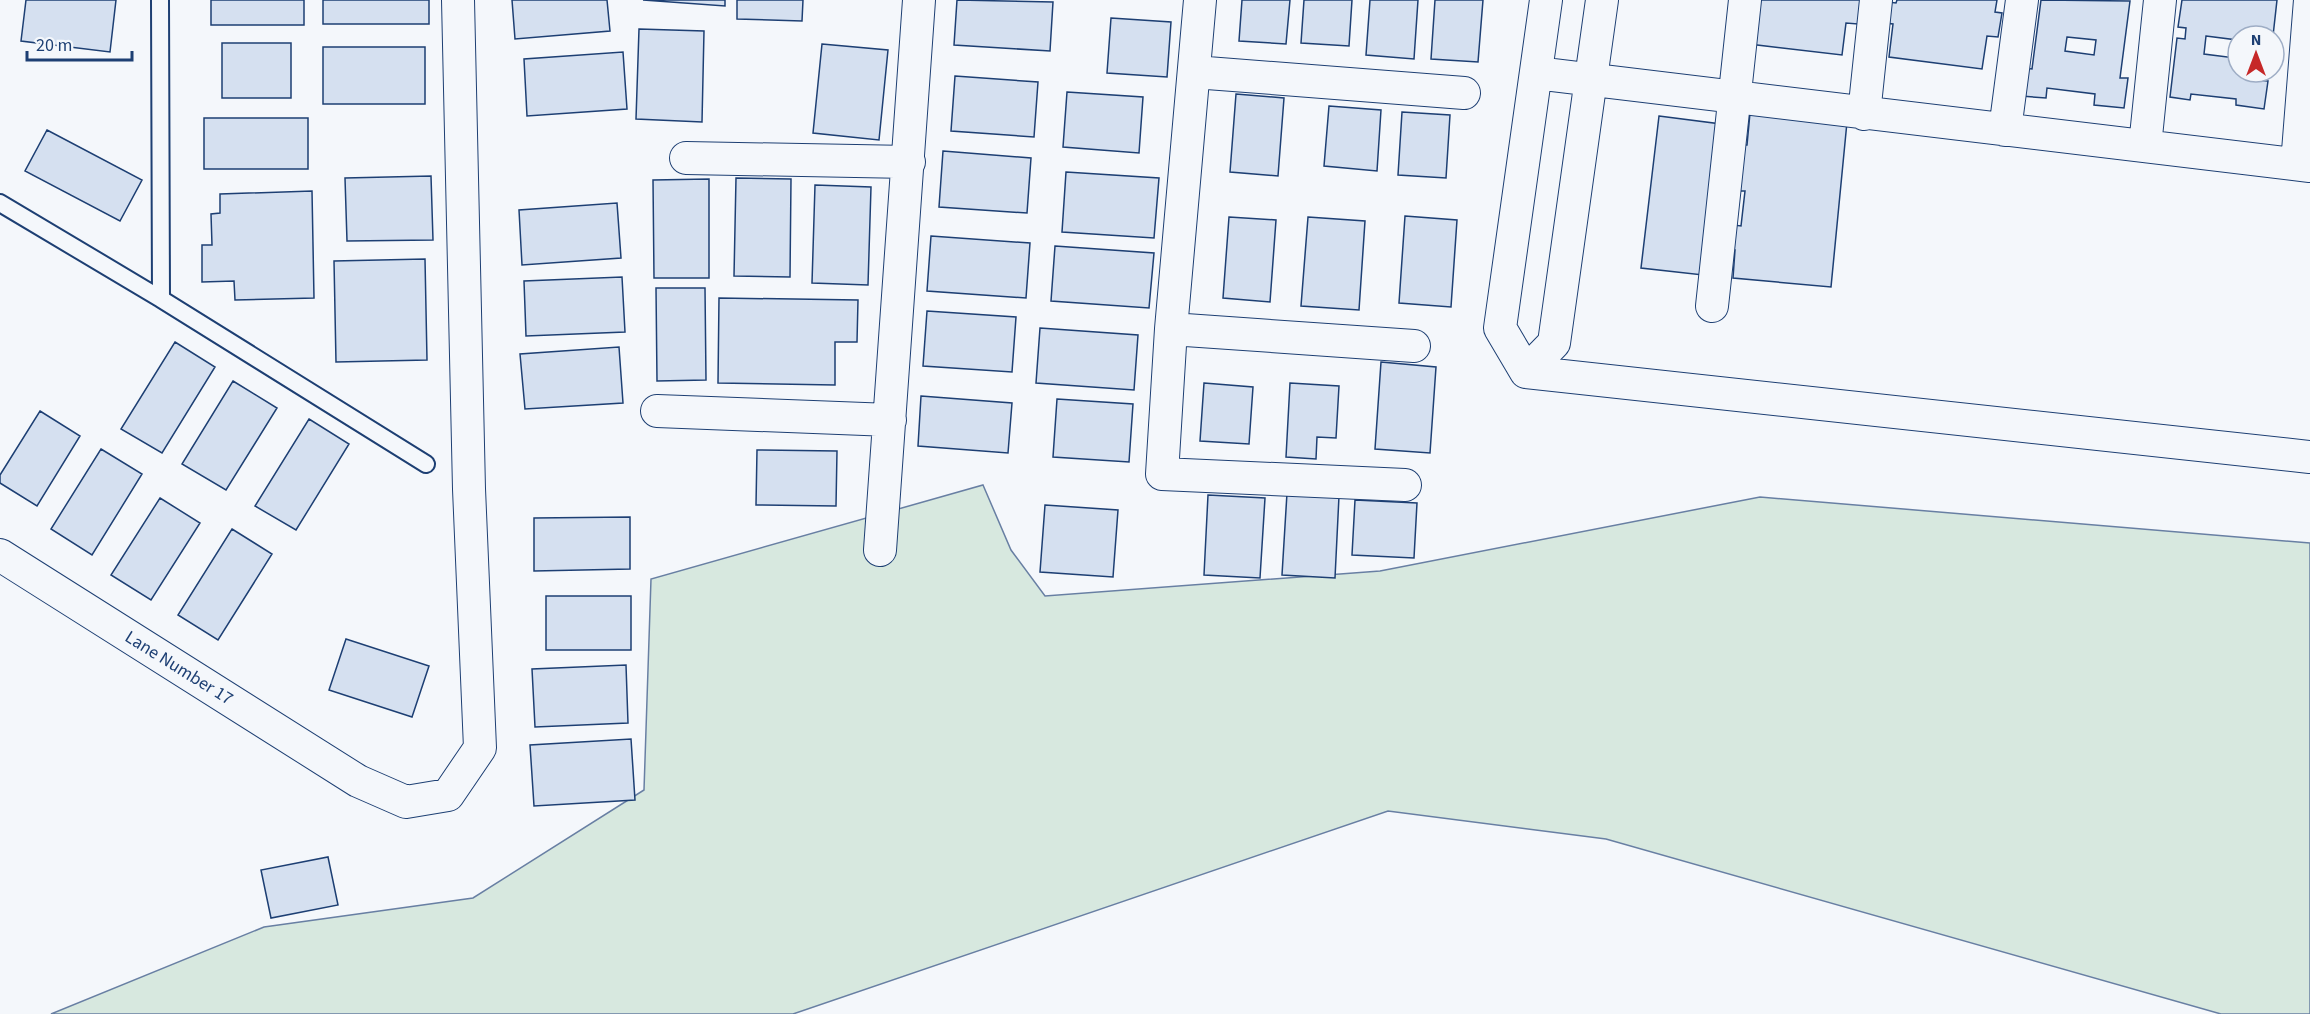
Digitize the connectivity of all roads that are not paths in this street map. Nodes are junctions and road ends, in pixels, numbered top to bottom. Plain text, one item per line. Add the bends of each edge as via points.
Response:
1 (160, 0) edge
2 (458, 0) edge
3 (919, 0) edge
4 (1200, 0) edge
5 (1546, 0) edge
6 (1602, 0) edge
7 (1745, 0) edge
8 (1876, 0) edge
9 (2022, 0) edge
10 (2160, 0) edge
11 (2310, 0) edge
12 (1194, 72) junction
13 (1536, 73) junction
14 (1589, 81) junction
15 (1464, 93) dead end
16 (1735, 98) junction
17 (1863, 114) junction
18 (2005, 130) junction
19 (2145, 146) junction
20 (686, 158) dead end
21 (909, 162) junction
22 (2303, 165) edge
23 (0, 203) edge
24 (161, 299) junction
25 (1712, 306) dead end
26 (1171, 329) junction
27 (1414, 346) dead end
28 (1526, 372) junction
29 (657, 411) dead end
30 (890, 420) junction
31 (2310, 457) edge
32 (426, 464) dead end
33 (1405, 485) dead end
34 (880, 550) dead end
35 (0, 555) edge

1 - 24 lane
2 - 35 street, Lane Number 17 via 469,489 480,748 448,795 406,802 358,781
3 - 21 street
4 - 12 street
5 - 13 street
6 - 14 street
7 - 16 street
8 - 17 street
9 - 18 street
10 - 19 street
11 - 22 street
12 - 15 street
12 - 26 street
13 - 14 street
13 - 28 street via 1500,328
14 - 16 street
14 - 28 street via 1554,343
16 - 17 street
16 - 25 street
17 - 18 street
18 - 19 street
19 - 22 street
20 - 21 street
21 - 30 street
23 - 24 lane
24 - 32 lane
26 - 27 street
26 - 33 street via 1162,474
28 - 31 street
29 - 30 street
30 - 34 street

